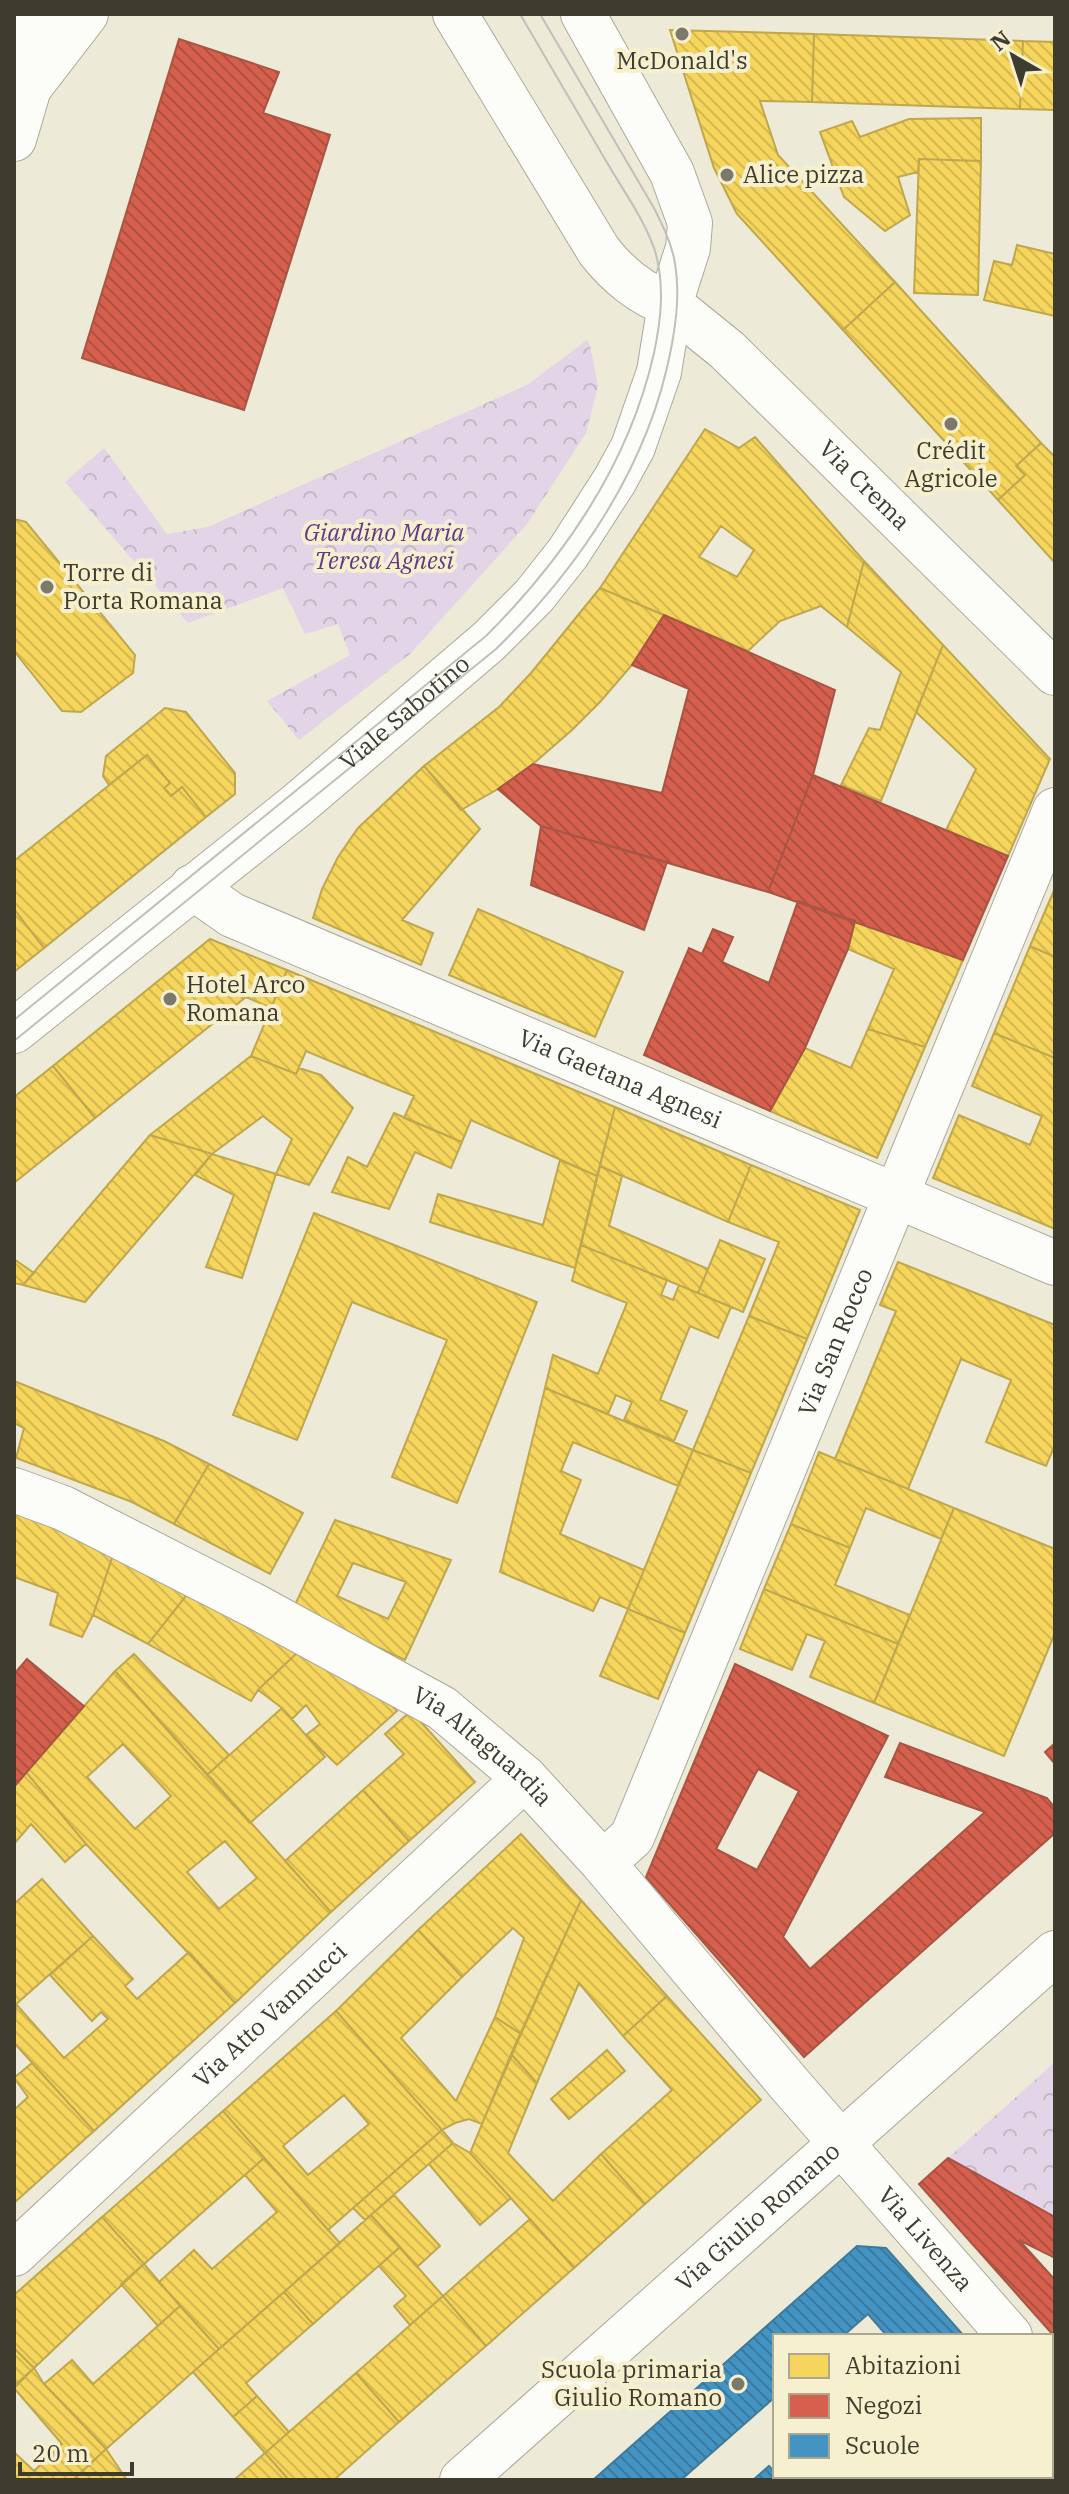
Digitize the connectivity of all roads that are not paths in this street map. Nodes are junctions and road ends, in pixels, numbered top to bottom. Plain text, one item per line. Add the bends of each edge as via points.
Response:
1 (38, 14) edge
2 (86, 14) edge
3 (455, 14) edge
4 (583, 14) edge
5 (621, 14) edge
6 (617, 73) junction
7 (29, 88) junction
8 (14, 139) edge
9 (670, 304) junction
10 (1052, 665) edge
11 (1055, 810) edge
12 (192, 887) junction
13 (14, 1031) edge
14 (897, 1194) junction
15 (1055, 1263) edge
16 (14, 1490) edge
17 (525, 1778) junction
18 (603, 1863) junction
19 (1055, 1953) edge
20 (842, 2144) junction
21 (14, 2254) edge
22 (1008, 2334) edge
23 (462, 2480) edge

1 - 7 street
2 - 7 street
3 - 9 street via 599,251 613,269
4 - 6 street, Viale Sabotino
5 - 6 street
6 - 9 street, Viale Sabotino via 687,209 688,248
7 - 8 street
9 - 10 street, Via Crema via 727,350
9 - 12 street, Viale Sabotino via 659,372 633,447 592,517 542,585 489,641
11 - 14 street, Via San Rocco
12 - 13 street, Viale Sabotino
12 - 14 street, Via Gaetana Agnesi via 232,915
14 - 15 street, Via Gaetana Agnesi
14 - 18 street, Via San Rocco via 632,1837
16 - 17 street, Via Altaguardia via 63,1508 442,1708
17 - 18 street, Via Altaguardia
17 - 21 street, Via Atto Vannucci
18 - 20 street, Via Altaguardia
19 - 20 street, Via Giulio Romano
20 - 22 street, Via Livenza
20 - 23 street, Via Giulio Romano

